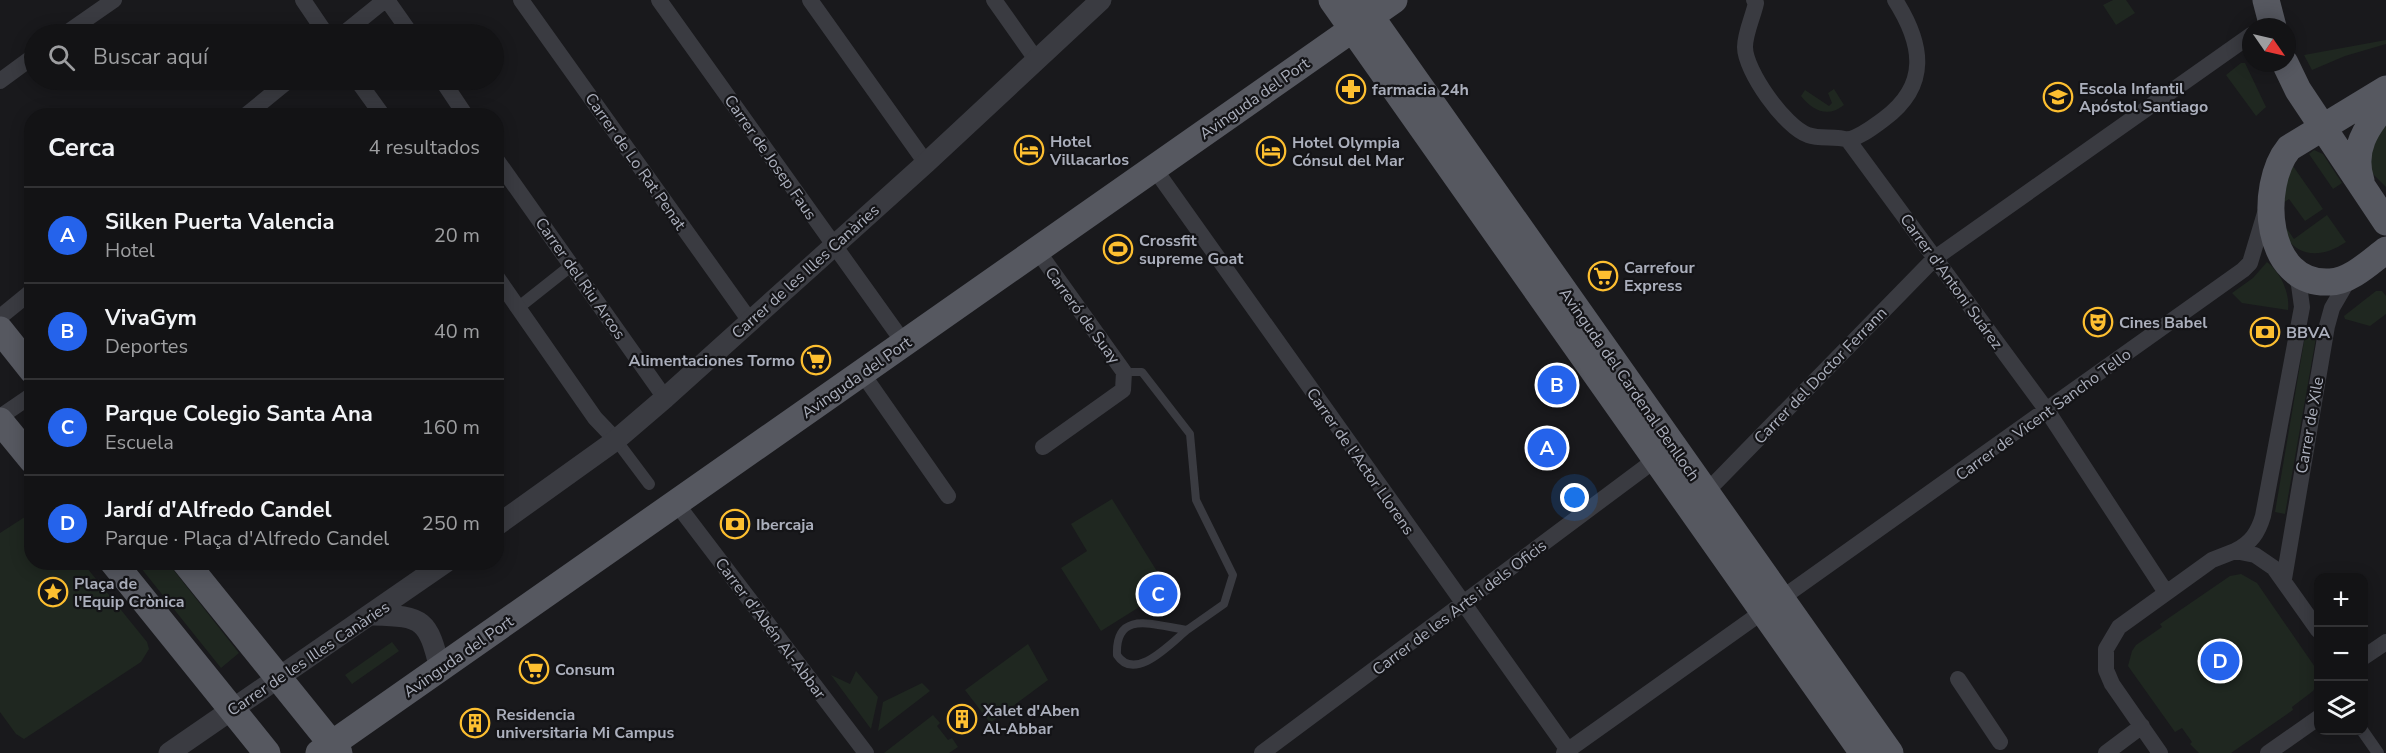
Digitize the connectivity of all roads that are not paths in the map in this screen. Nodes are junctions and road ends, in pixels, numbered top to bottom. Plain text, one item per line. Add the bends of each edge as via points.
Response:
1 (114, 0) edge
2 (303, 0) edge
3 (386, 0) edge
4 (521, 0) edge
5 (659, 0) edge
6 (810, 0) edge
7 (994, 0) edge
8 (1101, 0) edge
9 (1332, 0) edge
10 (1394, 0) edge
11 (1895, 0) edge
12 (1757, 1) edge
13 (1360, 15) edge
14 (79, 24) edge
15 (319, 24) edge
16 (356, 24) edge
17 (404, 24) edge
18 (2242, 38) edge
19 (1035, 58) junction
20 (24, 63) edge
21 (2289, 72) edge
22 (0, 81) edge
23 (2386, 89) edge
24 (277, 90) edge
25 (364, 90) edge
26 (449, 90) edge
27 (2386, 104) edge
28 (255, 108) edge
29 (377, 108) edge
30 (461, 108) edge
31 (2323, 126) junction
32 (1848, 140) junction
33 (926, 163) junction
34 (1154, 168) junction
35 (504, 170) edge
36 (2274, 180) junction
37 (2360, 180) junction
38 (2386, 206) edge
39 (2386, 222) edge
40 (833, 245) junction
41 (1037, 250) junction
42 (2386, 250) edge
43 (1935, 258) junction
44 (572, 265) junction
45 (2293, 269) junction
46 (2350, 276) junction
47 (504, 287) edge
48 (24, 298) edge
49 (519, 307) junction
50 (0, 317) edge
51 (750, 321) junction
52 (0, 330) edge
53 (904, 343) junction
54 (24, 360) edge
55 (1124, 372) junction
56 (862, 373) junction
57 (665, 398) junction
58 (24, 401) edge
59 (2048, 412) junction
60 (0, 419) edge
61 (616, 440) junction
62 (1042, 447) dead end
63 (24, 450) edge
64 (1654, 460) junction
65 (649, 484) dead end
66 (1704, 490) junction
67 (948, 496) dead end
68 (676, 503) junction
69 (504, 520) edge
70 (2235, 551) junction
71 (119, 570) edge
72 (191, 570) edge
73 (435, 570) edge
74 (2284, 579) junction
75 (2165, 591) junction
76 (1463, 605) junction
77 (1773, 606) junction
78 (373, 615) junction
79 (2317, 627) edge
80 (1188, 630) junction
81 (2386, 642) edge
82 (2368, 654) edge
83 (440, 669) junction
84 (278, 678) junction
85 (1958, 679) dead end
86 (231, 710) junction
87 (2314, 721) edge
88 (2142, 726) junction
89 (2365, 735) edge
90 (2000, 742) dead end
91 (330, 750) edge
92 (1567, 752) edge
93 (169, 753) edge
94 (267, 753) edge
95 (866, 753) edge
96 (1262, 753) edge
97 (1863, 753) edge
98 (1890, 753) edge
99 (2106, 753) edge
100 (2160, 753) edge
101 (2268, 753) edge
102 (2378, 753) edge

1 - 14 street
2 - 15 street
3 - 16 street
3 - 17 street
4 - 51 street, Carrer de Lo Rat Penat
5 - 40 street, Carrer de Josep Faus
6 - 33 street
7 - 19 street
8 - 19 street, Carrer de les Illes Canàries
9 - 13 main road
10 - 13 main road, Avinguda del Port
11 - 32 street via 1917,46 1917,75 1911,90 1892,113 1859,137
12 - 32 street via 1745,47 1751,71 1796,129 1815,137
13 - 34 main road, Avinguda del Port
13 - 64 main road, Avinguda del Cardenal Benlloch
13 - 66 main road, Avinguda del Cardenal Benlloch
18 - 43 street, Carrer del Doctor Ferrann
19 - 33 street, Carrer de les Illes Canàries
20 - 22 street
21 - 31 main road
23 - 31 main road
24 - 28 street
25 - 29 street
26 - 30 street
27 - 37 main road via 2363,136 2357,163
31 - 36 main road via 2289,148
31 - 37 main road
32 - 43 street, Carrer d'Antoni Suárez
33 - 40 street, Carrer de les Illes Canàries
34 - 41 main road, Avinguda del Port
34 - 76 street, Carrer de l'Actor Llorens
35 - 44 street, Carrer del Riu Arcos
36 - 45 main road via 2272,233
36 - 59 street, Carrer de Vicent Sancho Tello via 2250,263
37 - 38 main road
37 - 39 main road
40 - 51 street, Carrer de les Illes Canàries
40 - 53 street, Carrer de Josep Faus
41 - 53 main road, Avinguda del Port
41 - 55 street, Carreró de Suay
42 - 46 main road
43 - 59 street, Carrer d'Antoni Suárez
43 - 66 street, Carrer del Doctor Ferrann
44 - 49 street
44 - 57 street, Carrer del Riu Arcos
45 - 46 main road via 2330,282
45 - 70 street, Carrer de Xile via 2302,307 2263,516 2251,542
46 - 74 street, Carrer de Xile via 2327,326
47 - 49 street
48 - 50 street
49 - 61 street via 596,418
51 - 57 street, Carrer de les Illes Canàries
52 - 54 main road
53 - 56 main road, Avinguda del Port
55 - 62 street, Carreró de Suay via 1123,390
55 - 80 lane via 1142,372 1190,434 1196,500 1233,575 1224,604
56 - 67 street
56 - 68 main road, Avinguda del Port
57 - 61 street, Carrer de les Illes Canàries
58 - 60 street
59 - 75 street, Carrer d'Antoni Suárez
59 - 77 street, Carrer de Vicent Sancho Tello
60 - 63 main road
61 - 65 street
61 - 69 street, Carrer de les Illes Canàries
64 - 76 street, Carrer de les Arts i dels Oficis
64 - 77 main road, Avinguda del Cardenal Benlloch
66 - 77 main road, Avinguda del Cardenal Benlloch
68 - 83 main road, Avinguda del Port
68 - 95 street, Carrer d'Abén Al-Abbar
70 - 74 street via 2255,555
70 - 75 street, Carrer de Xile via 2212,560
71 - 86 main road
72 - 84 main road
73 - 78 street, Carrer de les Illes Canàries
74 - 79 street
75 - 88 street, Carrer de Xile via 2119,627 2106,649 2106,670 2112,684
76 - 92 street, Carrer de l'Actor Llorens
76 - 96 street, Carrer de les Arts i dels Oficis
77 - 92 street, Carrer de Vicent Sancho Tello
77 - 97 main road, Avinguda del Cardenal Benlloch
77 - 98 main road, Avinguda del Cardenal Benlloch
78 - 83 street via 405,616 424,625 431,635
78 - 84 street, Carrer de les Illes Canàries
80 - 80 lane via 1138,666 1129,665 1117,655 1118,636 1122,628 1132,623
81 - 82 street
83 - 91 main road, Avinguda del Port
84 - 86 street, Carrer de les Illes Canàries
84 - 91 main road
85 - 90 street
86 - 93 street, Carrer de les Illes Canàries
86 - 94 main road
87 - 101 street
88 - 99 street
88 - 100 street, Carrer de Xile
89 - 102 street

